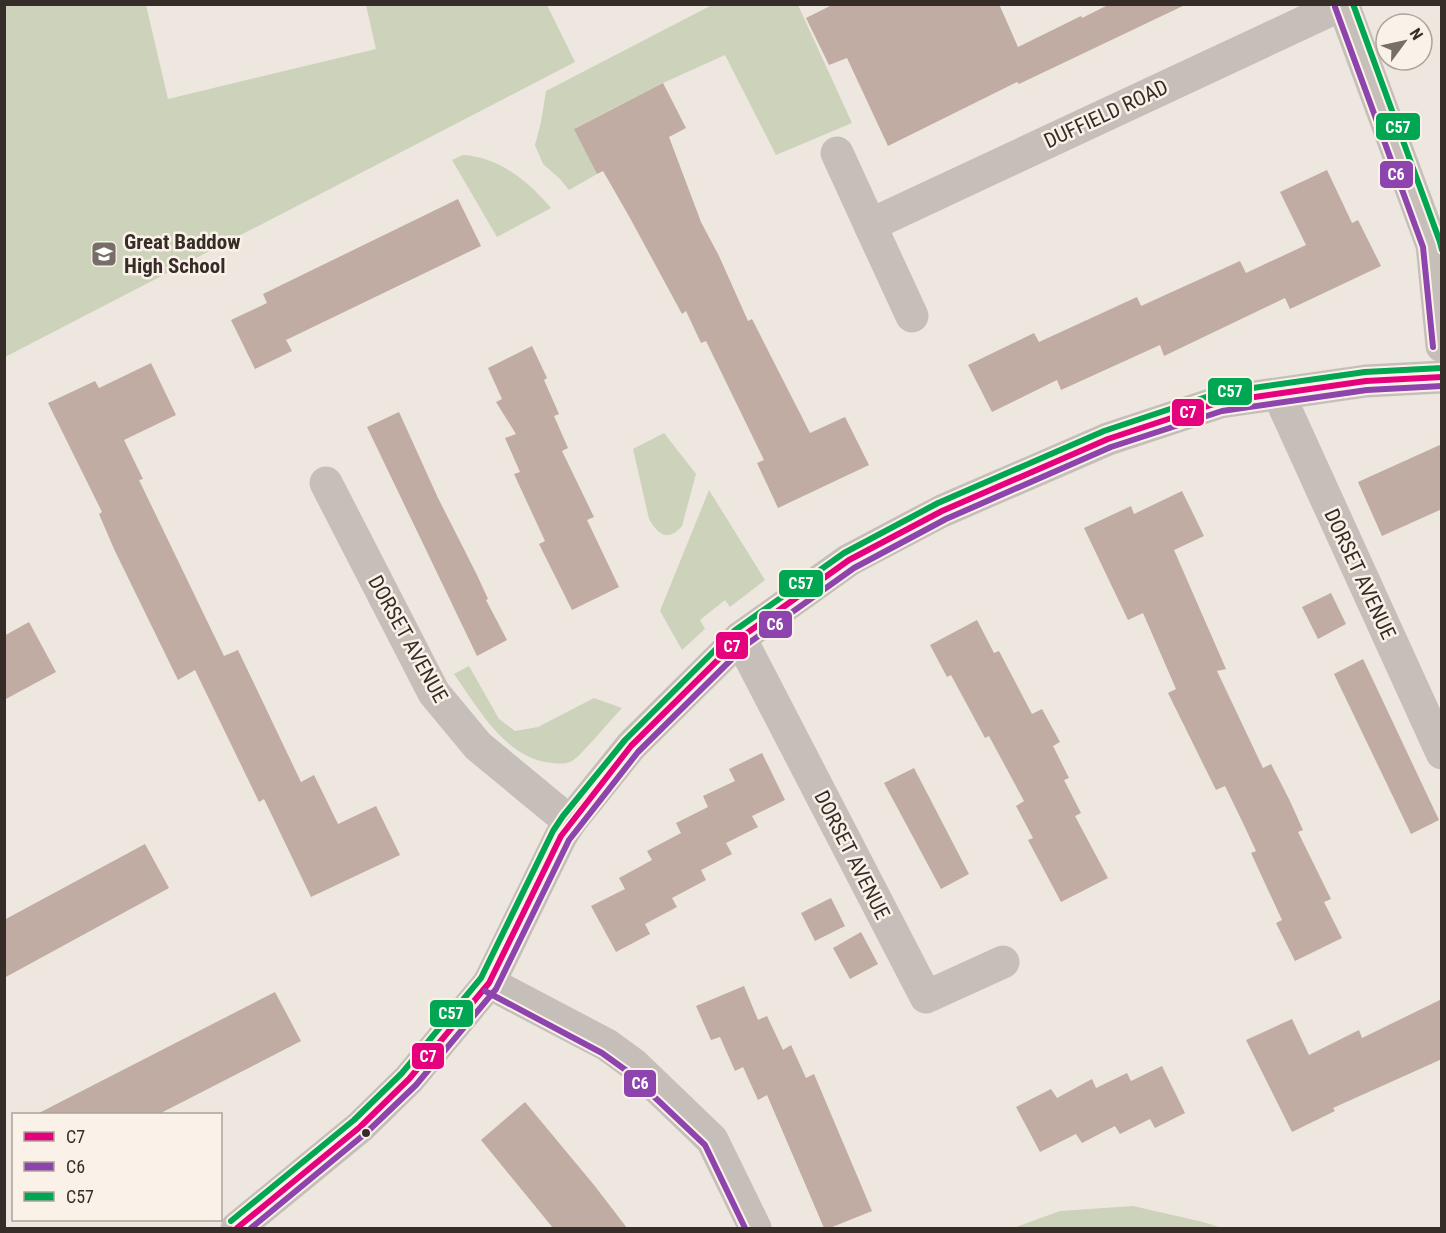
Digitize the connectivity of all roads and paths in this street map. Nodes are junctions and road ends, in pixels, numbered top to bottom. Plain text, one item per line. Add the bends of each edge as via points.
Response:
1 (1343, 4) edge
2 (837, 153) dead end
3 (870, 225) junction
4 (912, 316) dead end
5 (1442, 346) edge
6 (1442, 377) edge
7 (1279, 394) junction
8 (326, 483) dead end
9 (740, 638) junction
10 (1442, 753) edge
11 (570, 822) junction
12 (1003, 962) dead end
13 (489, 983) junction
14 (237, 1228) edge
15 (755, 1228) edge

1 - 3 street, DUFFIELD ROAD
1 - 5 street, DUFFIELD ROAD via 1432,245
2 - 3 street
3 - 4 street
6 - 7 street via 1366,381
7 - 9 street via 1220,402 1108,440 942,511 849,560
7 - 10 street, DORSET AVENUE
8 - 11 street, DORSET AVENUE via 434,693 478,746
9 - 11 street via 631,746
9 - 12 street, DORSET AVENUE via 926,997
11 - 13 street
13 - 14 street via 409,1078 360,1127
13 - 15 street via 607,1045 633,1064 712,1140

